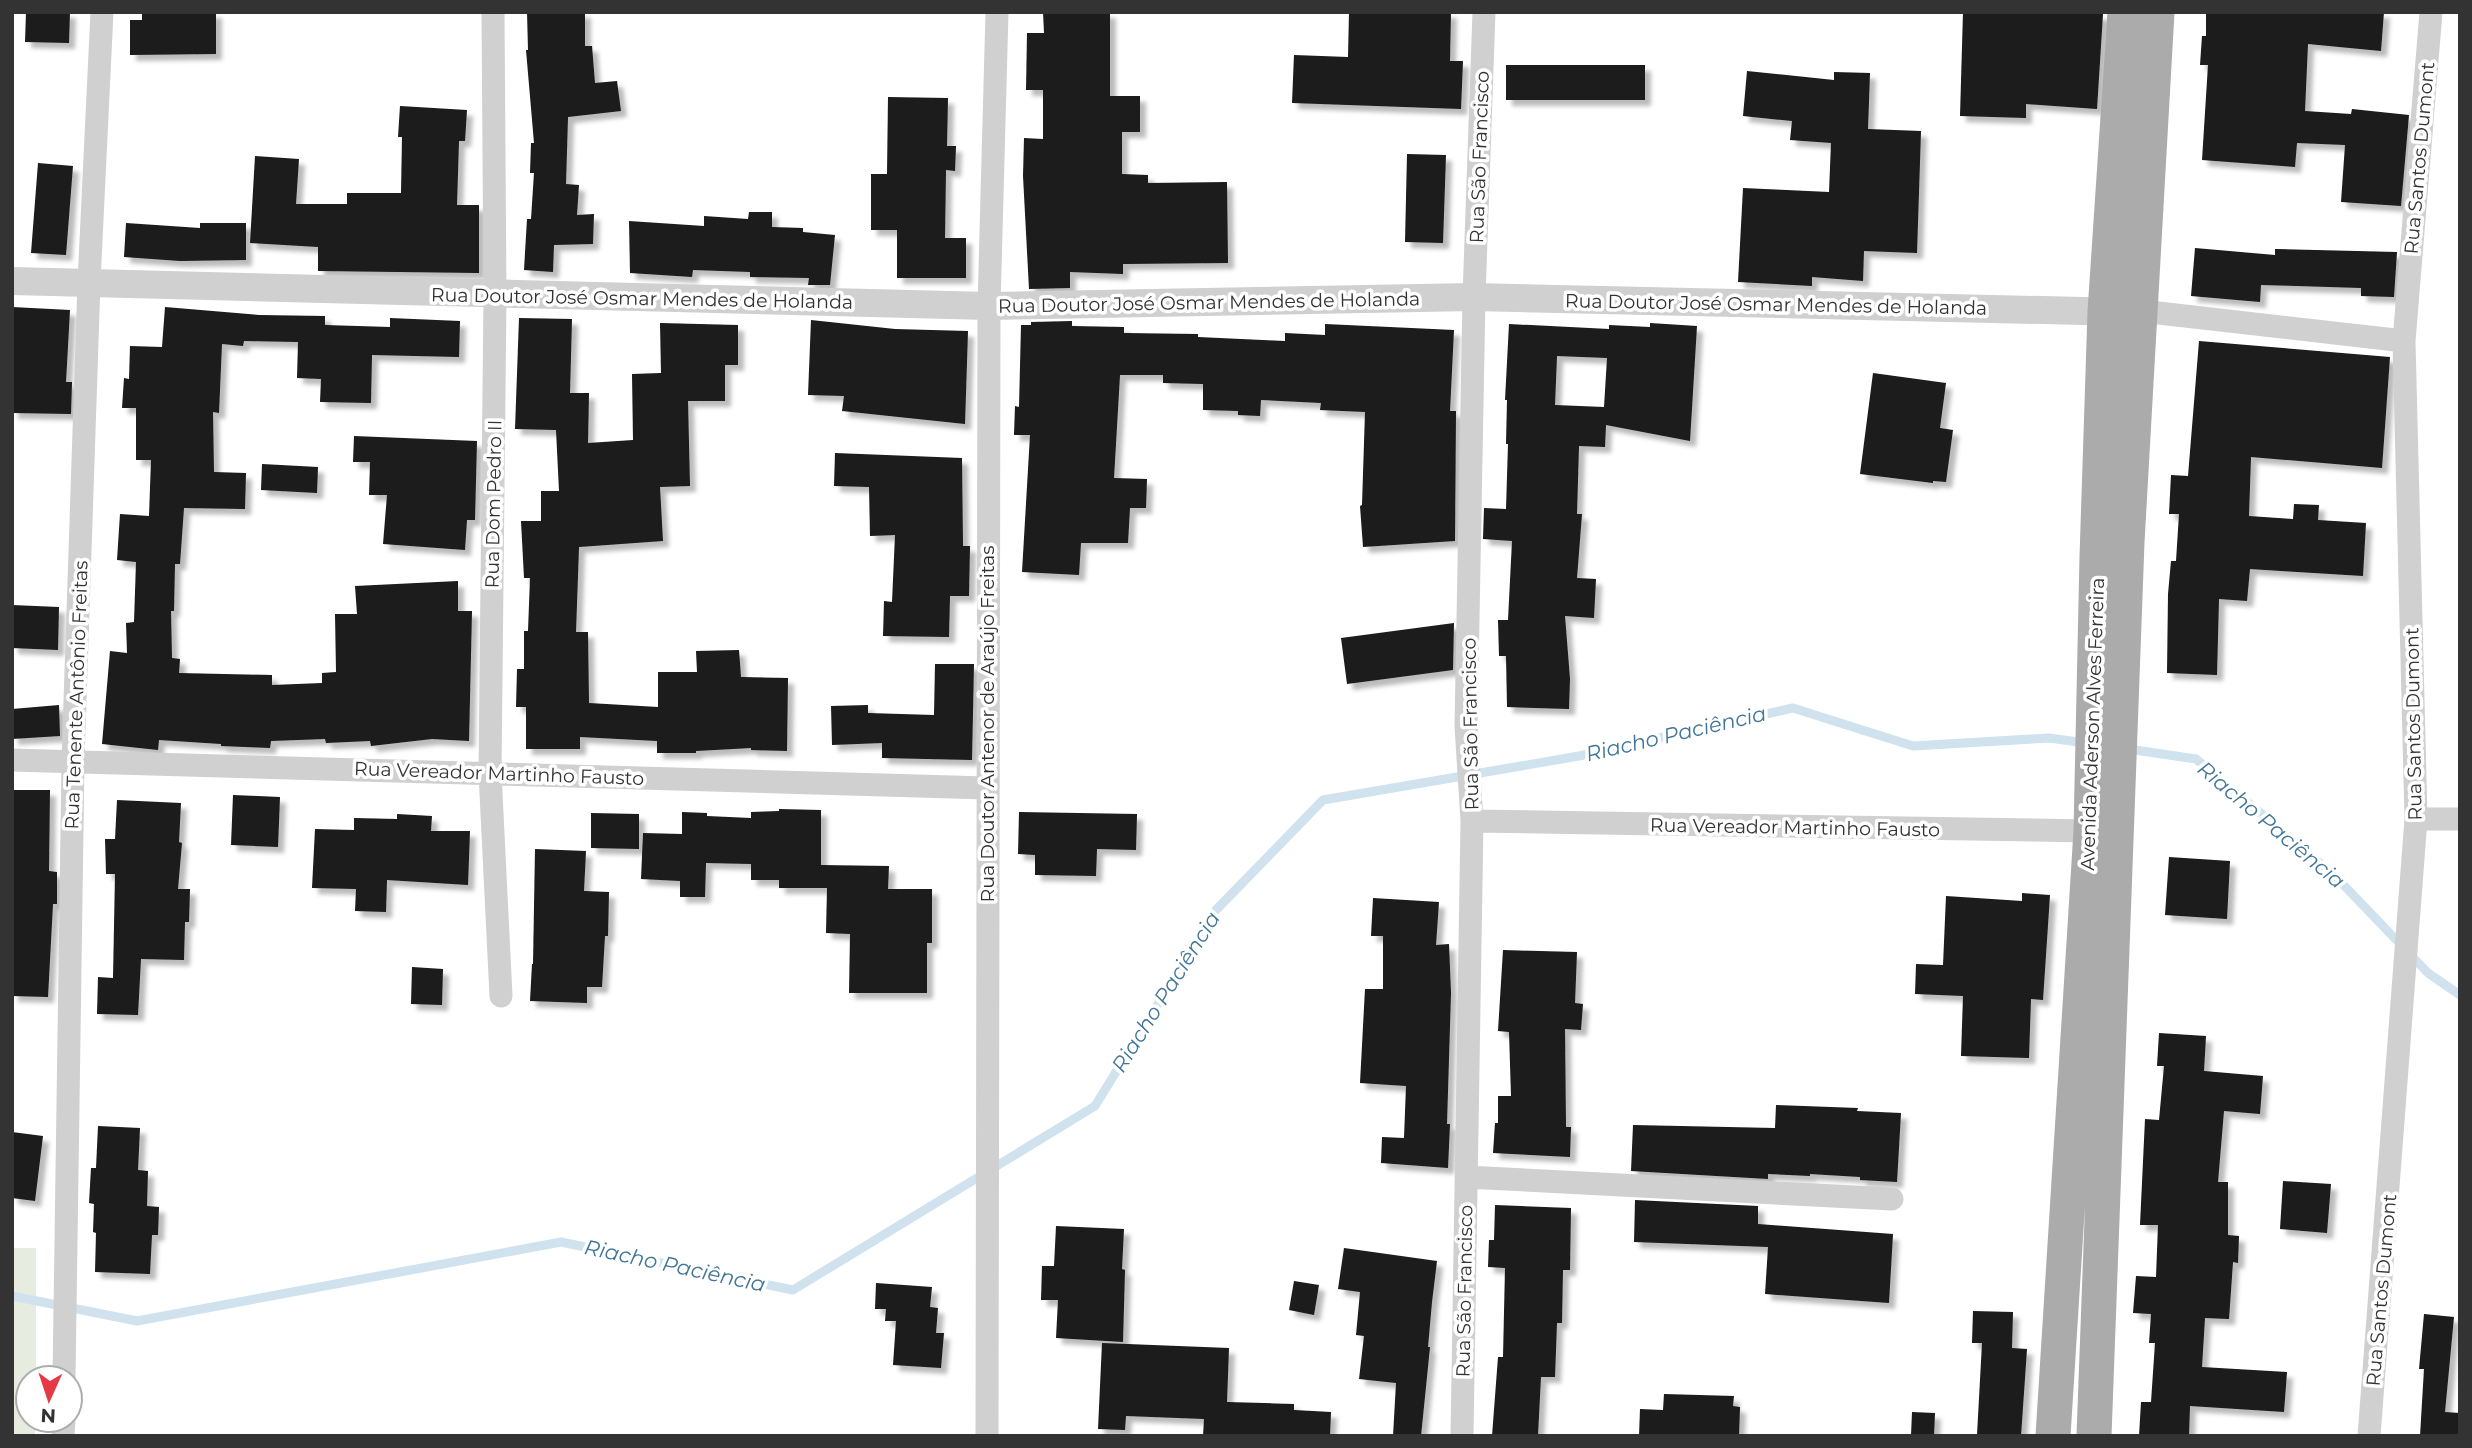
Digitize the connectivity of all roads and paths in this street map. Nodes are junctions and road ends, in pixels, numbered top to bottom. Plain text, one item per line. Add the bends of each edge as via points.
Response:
1 (102, 12) edge
2 (493, 12) edge
3 (997, 12) edge
4 (1484, 12) edge
5 (2125, 12) edge
6 (2157, 12) edge
7 (2431, 12) edge
8 (12, 281) edge
9 (89, 282) junction
10 (495, 295) junction
11 (1474, 297) junction
12 (989, 306) junction
13 (2105, 312) junction
14 (2141, 312) junction
15 (2404, 341) junction
16 (12, 760) edge
17 (73, 761) junction
18 (490, 773) junction
19 (986, 789) junction
20 (2416, 819) junction
21 (2460, 819) edge
22 (1472, 821) junction
23 (2104, 834) junction
24 (501, 996) dead end
25 (1466, 1177) junction
26 (1892, 1199) dead end
27 (64, 1364) edge
28 (988, 1436) edge
29 (1462, 1436) edge
30 (2053, 1436) edge
31 (2094, 1436) edge
32 (2369, 1436) edge

1 - 9 street, Rua Tenente Antônio Freitas
2 - 10 street, Rua Dom Pedro II
3 - 12 street, Rua Doutor Antenor de Araújo Freitas
4 - 11 street, Rua São Francisco
5 - 13 main road, Avenida Aderson Alves Ferreira
6 - 14 main road, Avenida Aderson Alves Ferreira
7 - 15 street, Rua Santos Dumont
8 - 9 street, Rua Doutor José Osmar Mendes de Holanda
9 - 10 street, Rua Doutor José Osmar Mendes de Holanda
9 - 17 street, Rua Tenente Antônio Freitas
10 - 12 street, Rua Doutor José Osmar Mendes de Holanda
10 - 18 street, Rua Dom Pedro II
11 - 12 street, Rua Doutor José Osmar Mendes de Holanda
11 - 13 street, Rua Doutor José Osmar Mendes de Holanda
11 - 22 street, Rua São Francisco via 1466,726
12 - 19 street, Rua Doutor Antenor de Araújo Freitas
13 - 14 street, Rua Doutor José Osmar Mendes de Holanda
13 - 23 main road, Avenida Aderson Alves Ferreira via 2097,557
14 - 15 street, Rua Doutor José Osmar Mendes de Holanda
14 - 23 main road, Avenida Aderson Alves Ferreira
15 - 20 street, Rua Santos Dumont
16 - 17 street, Rua Vereador Martinho Fausto
17 - 18 street, Rua Vereador Martinho Fausto
17 - 27 street, Rua Tenente Antônio Freitas
18 - 19 street, Rua Vereador Martinho Fausto
18 - 24 street, Rua Dom Pedro II
19 - 28 street, Rua Doutor Antenor de Araújo Freitas
20 - 21 street
20 - 32 street, Rua Santos Dumont
22 - 23 street, Rua Vereador Martinho Fausto
22 - 25 street, Rua São Francisco
23 - 30 main road, Avenida Aderson Alves Ferreira
23 - 31 main road, Avenida Aderson Alves Ferreira
25 - 26 street
25 - 29 street, Rua São Francisco

